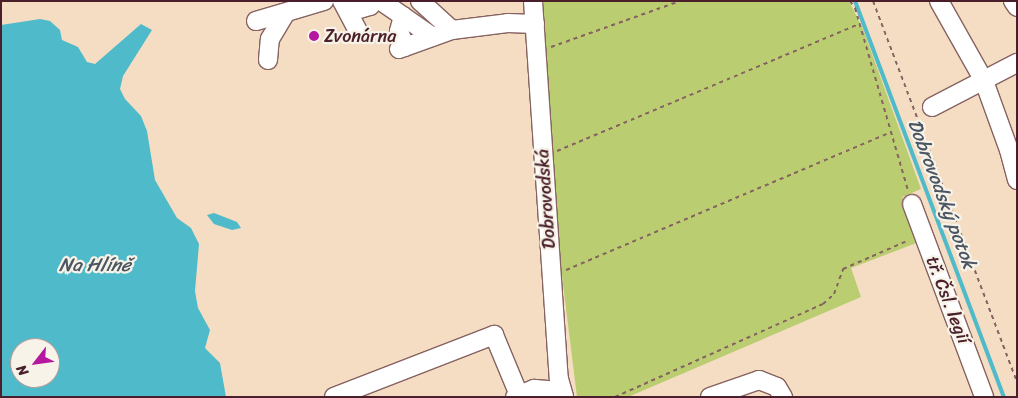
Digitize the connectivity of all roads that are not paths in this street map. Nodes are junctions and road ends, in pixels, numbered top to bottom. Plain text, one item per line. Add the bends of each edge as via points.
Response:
1 (324, 1) edge
2 (374, 1) edge
3 (381, 1) edge
4 (420, 1) edge
5 (534, 1) edge
6 (938, 1) edge
7 (1013, 1) edge
8 (345, 6) edge
9 (1017, 7) edge
10 (285, 14) junction
11 (403, 16) junction
12 (256, 21) dead end
13 (536, 24) junction
14 (452, 30) junction
15 (359, 34) dead end
16 (434, 37) junction
17 (268, 60) dead end
18 (1017, 63) edge
19 (984, 81) junction
20 (932, 108) dead end
21 (1017, 180) edge
22 (912, 204) road end
23 (563, 394) edge
24 (517, 396) edge
25 (334, 397) edge
26 (710, 397) edge
27 (783, 397) edge
28 (984, 397) edge

1 - 10 street
2 - 8 street via 370,6
3 - 11 street
4 - 14 street
5 - 13 street, Dobrovodská
6 - 19 street
7 - 9 street
8 - 15 street
10 - 12 street
10 - 17 street via 270,39
11 - 16 street
11 - 16 street via 399,31 402,48
13 - 14 street via 508,23
13 - 23 street, Dobrovodská
14 - 16 street
18 - 19 street
19 - 20 street
19 - 21 street via 1010,150
22 - 28 street, tř. Čsl. legií
23 - 24 street via 534,389
24 - 25 street via 494,334
26 - 27 street via 759,380 777,387

